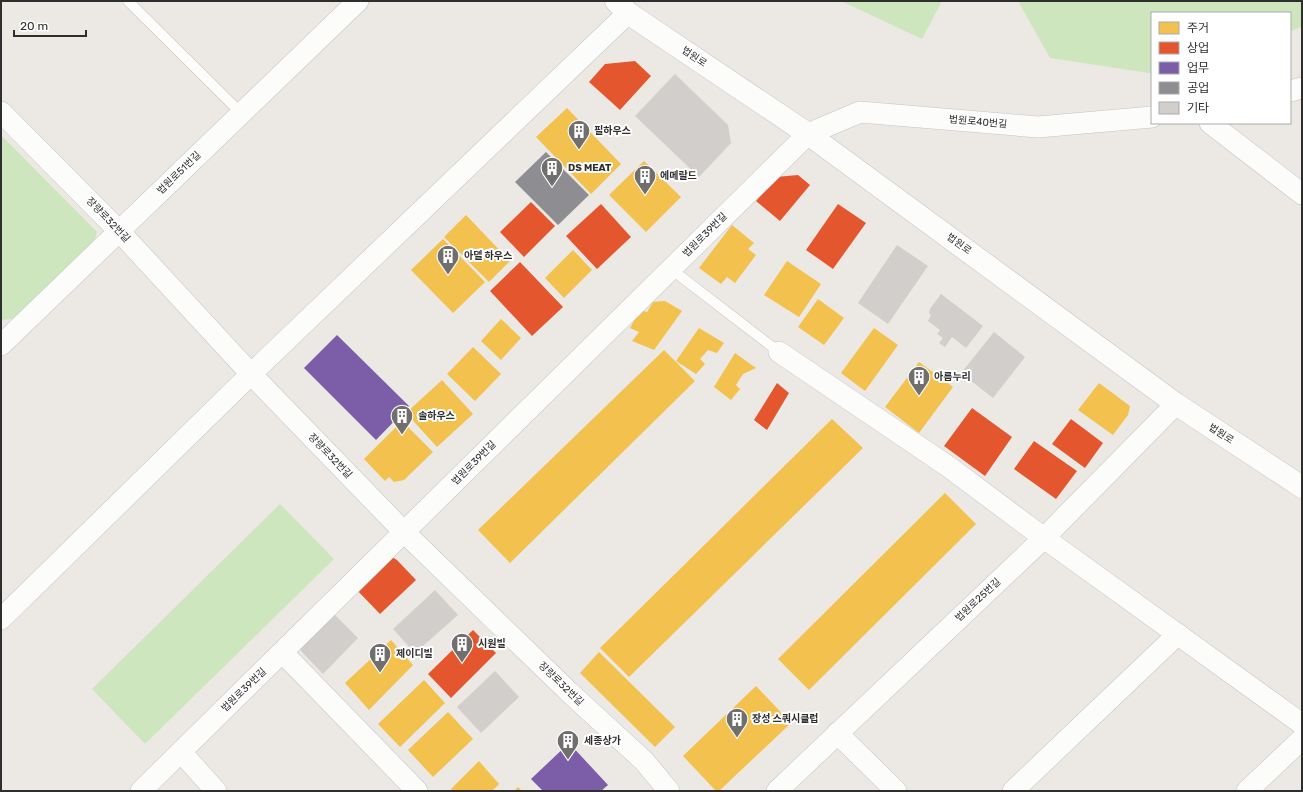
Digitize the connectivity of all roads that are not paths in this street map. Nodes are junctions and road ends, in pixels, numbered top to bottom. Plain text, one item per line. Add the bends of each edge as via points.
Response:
1 (128, 1) edge
2 (358, 1) edge
3 (622, 7) edge
4 (1302, 88) edge
5 (1291, 91) edge
6 (1, 112) edge
7 (241, 113) junction
8 (1151, 117) edge
9 (1211, 124) edge
10 (808, 134) junction
11 (1302, 194) edge
12 (119, 231) junction
13 (671, 269) junction
14 (1, 345) edge
15 (779, 352) joint
16 (251, 374) junction
17 (1176, 404) junction
18 (1302, 487) edge
19 (404, 532) junction
20 (1044, 538) junction
21 (1, 619) edge
22 (1178, 634) junction
23 (282, 652) junction
24 (1302, 724) edge
25 (837, 733) junction
26 (1302, 739) edge
27 (181, 752) junction
28 (141, 791) edge
29 (216, 791) edge
30 (417, 791) edge
31 (669, 791) edge
32 (776, 791) edge
33 (896, 791) edge
34 (1013, 791) edge
35 (1247, 791) edge

1 - 7 lane
2 - 7 street, 법원로51번길
3 - 10 main road, 법원로
3 - 16 street
4 - 5 street
6 - 12 street, 장량로32번길
7 - 12 street, 법원로51번길
8 - 10 street, 법원로40번길 via 1038,127 860,112
9 - 11 street
10 - 13 street, 법원로39번길
10 - 17 main road, 법원로
12 - 14 street, 법원로51번길
12 - 16 street, 장량로32번길
13 - 15 lane
13 - 19 street, 법원로39번길
15 - 20 street via 949,467
16 - 19 street, 장량로32번길
16 - 21 street
17 - 18 main road, 법원로
17 - 20 street, 법원로25번길
19 - 23 street, 법원로39번길
19 - 31 street, 장량로32번길 via 644,761
20 - 22 street
20 - 25 street, 법원로25번길
22 - 24 street
22 - 34 street
23 - 27 street, 법원로39번길
23 - 30 street
25 - 32 street, 법원로25번길
25 - 33 street
26 - 35 street
27 - 28 street, 법원로39번길
27 - 29 street

